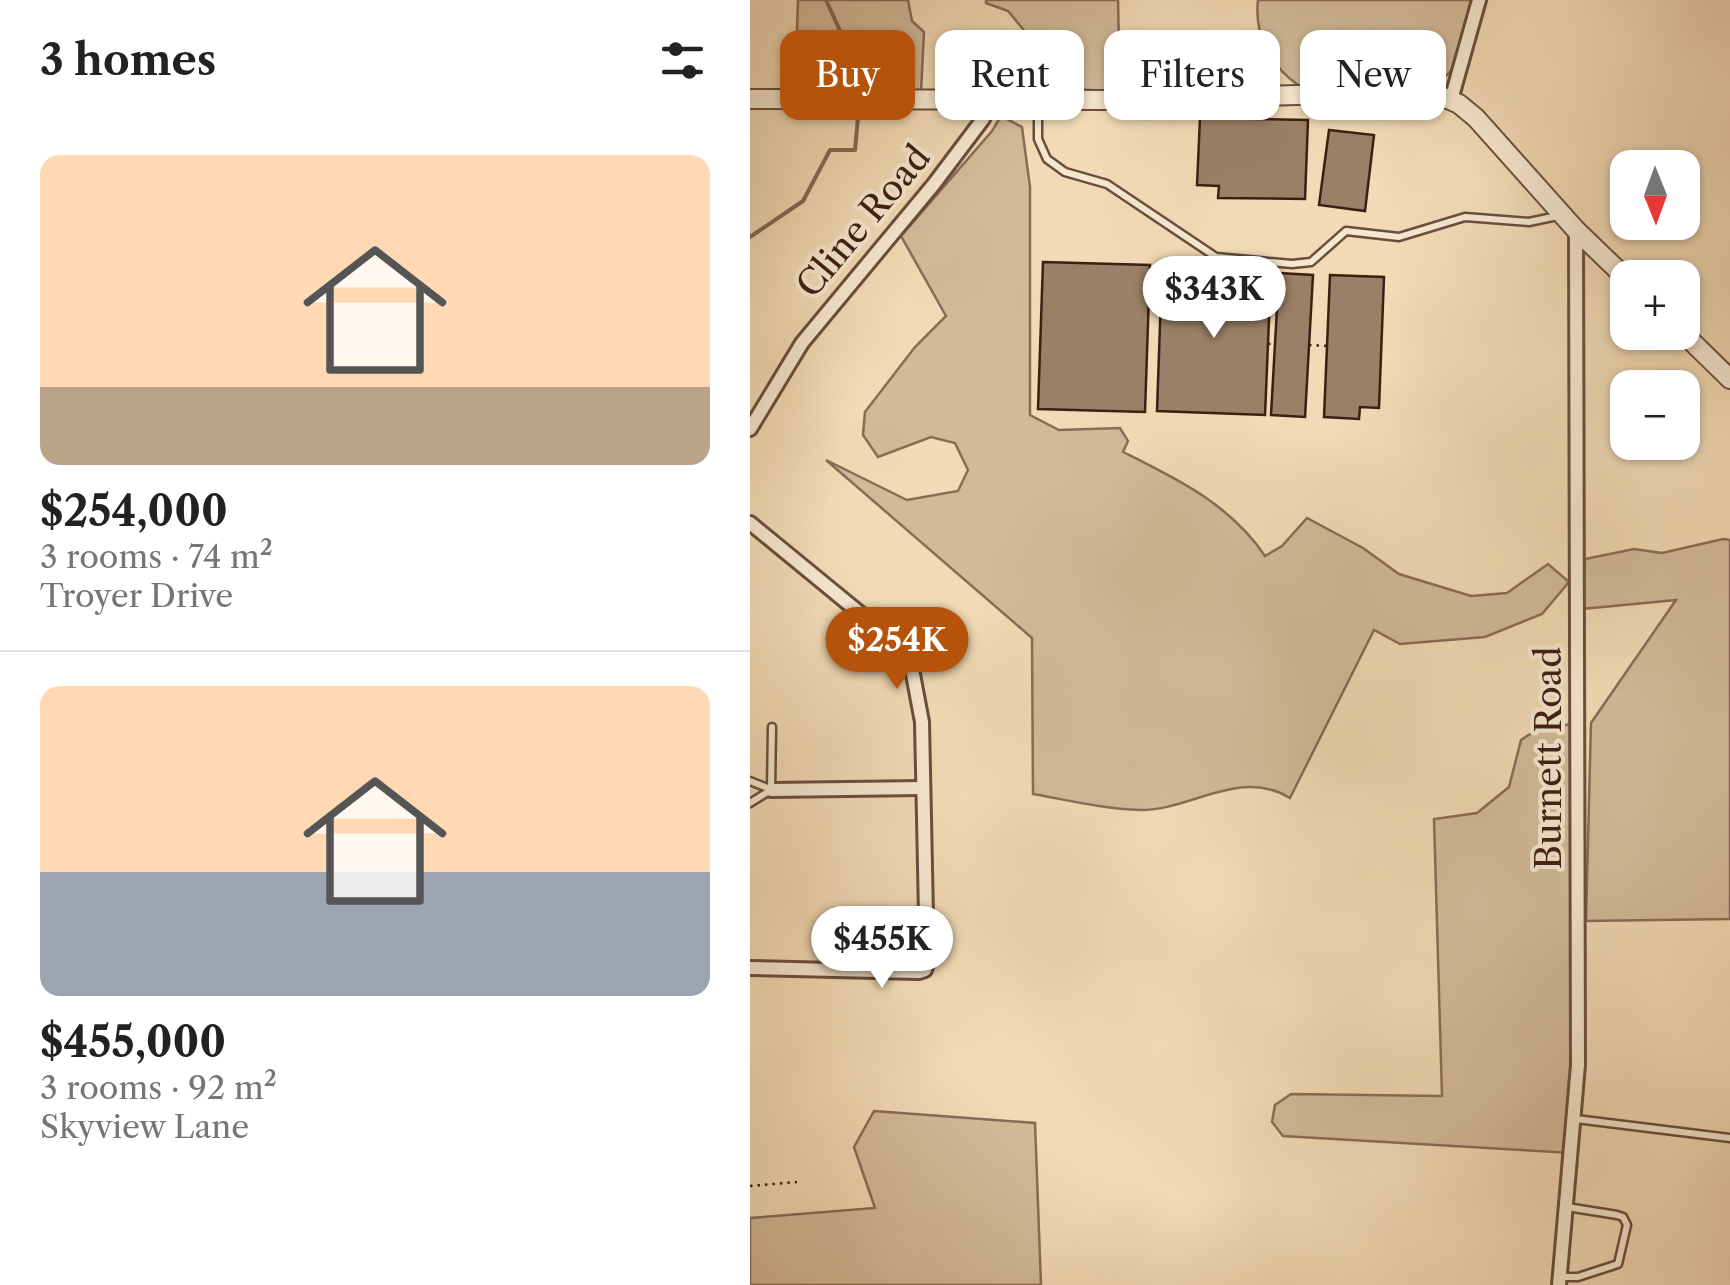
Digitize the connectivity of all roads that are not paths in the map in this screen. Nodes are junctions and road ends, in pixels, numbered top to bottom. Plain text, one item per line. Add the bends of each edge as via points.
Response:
1 (1479, 0) edge
2 (750, 99) edge
3 (1084, 100) edge
4 (1452, 100) junction
5 (935, 101) edge
6 (983, 120) edge
7 (1038, 120) edge
8 (1563, 215) junction
9 (1576, 230) junction
10 (1610, 263) edge
11 (1700, 350) edge
12 (1730, 380) edge
13 (750, 429) edge
14 (750, 523) edge
15 (772, 727) dead end
16 (750, 780) edge
17 (922, 788) junction
18 (771, 790) junction
19 (750, 803) edge
20 (750, 968) edge
21 (1576, 1119) junction
22 (1730, 1138) edge
23 (1566, 1207) junction
24 (1560, 1281) edge

1 - 4 street
2 - 5 street
3 - 4 street via 1422,92
4 - 8 street
6 - 13 street, Cline Road via 802,342
7 - 8 lane via 1047,158 1065,172 1107,184 1216,257 1312,262 1346,232 1399,237 1465,217 1528,222
8 - 9 street
9 - 10 street
9 - 21 street, Burnett Road
11 - 12 street
14 - 17 street via 905,657 920,697
15 - 18 lane
16 - 18 lane
17 - 18 street
17 - 20 street via 926,970
18 - 19 lane
21 - 22 lane
21 - 23 street, Burnett Road
23 - 24 street, Burnett Road
23 - 24 lane via 1617,1214 1627,1225 1618,1264

